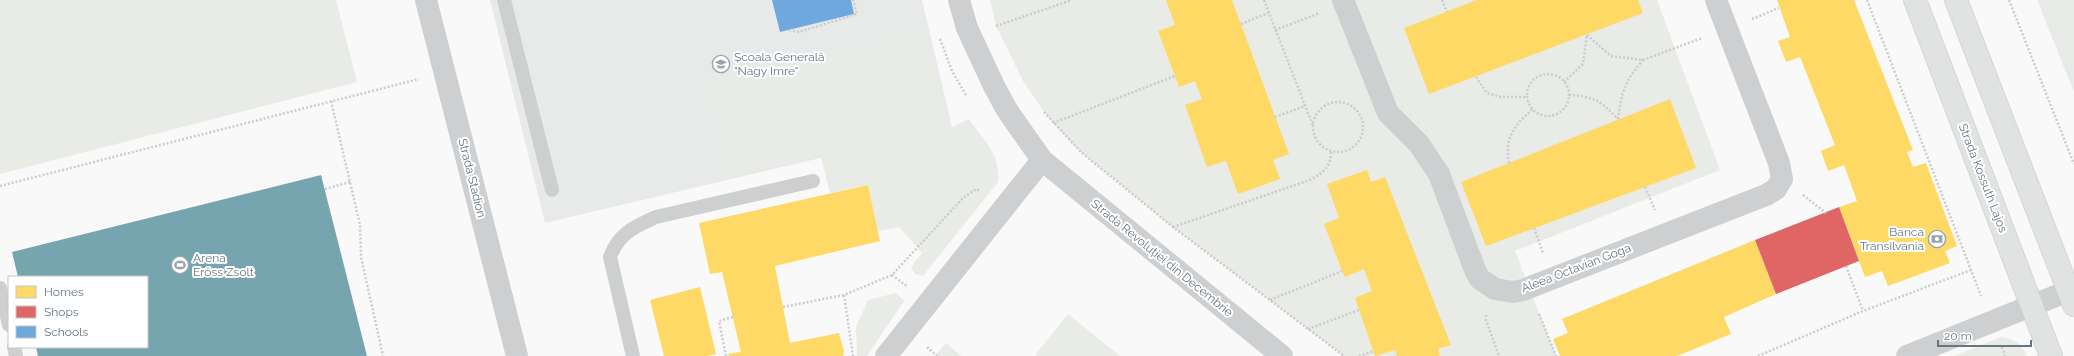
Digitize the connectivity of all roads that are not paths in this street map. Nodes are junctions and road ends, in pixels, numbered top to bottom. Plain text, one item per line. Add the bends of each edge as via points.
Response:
1 (426, 0) edge
2 (504, 0) edge
3 (959, 0) edge
4 (1716, 0) edge
5 (1915, 0) edge
6 (1956, 0) edge
7 (1343, 2) edge
8 (1042, 160) junction
9 (813, 181) dead end
10 (552, 190) dead end
11 (0, 288) edge
12 (2071, 298) edge
13 (2032, 306) junction
14 (8, 321) edge
15 (517, 356) edge
16 (633, 356) edge
17 (886, 356) edge
18 (1282, 356) edge
19 (1907, 356) edge
20 (2051, 356) edge

1 - 15 street, Strada Stadion
2 - 10 lane
3 - 8 street, Strada Revoluției din Decembrie via 967,28 991,80 1007,110
4 - 7 street, Aleea Octavian Goga via 1779,163 1782,179 1776,189 1513,292 1495,289 1475,270 1439,174 1419,144 1388,113
5 - 13 main road, Strada Kossuth Lajos
6 - 12 main road
8 - 17 street
8 - 18 street, Strada Revoluției din Decembrie
9 - 16 lane via 656,217 623,235 614,246 610,258
11 - 14 lane
12 - 13 street
13 - 19 street
13 - 20 main road, Strada Kossuth Lajos

